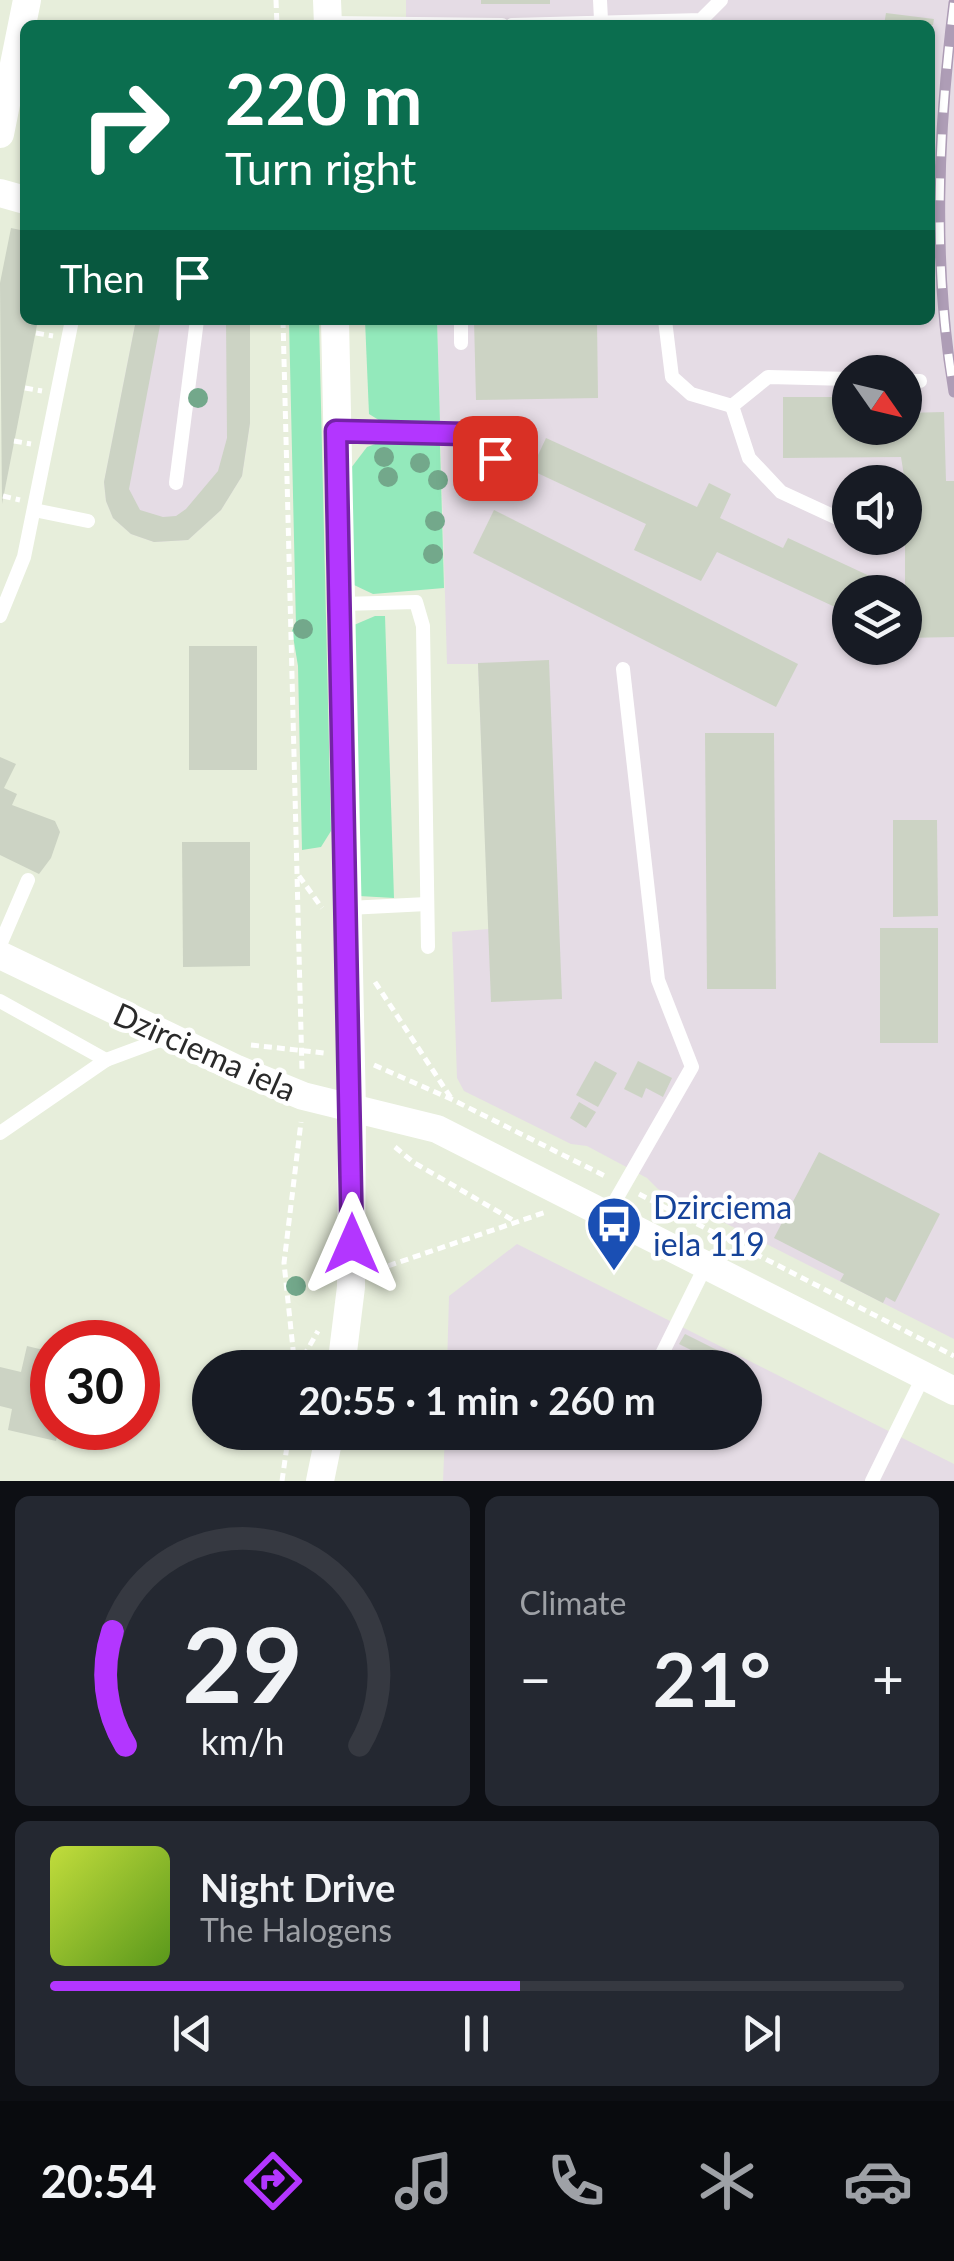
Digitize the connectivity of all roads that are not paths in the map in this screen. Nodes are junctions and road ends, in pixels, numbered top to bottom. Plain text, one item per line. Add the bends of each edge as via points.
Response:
1 (600, 0) edge
2 (721, 0) edge
3 (328, 16) edge
4 (405, 20) edge
5 (602, 20) joint
6 (20, 35) edge
7 (0, 134) edge
8 (71, 325) edge
9 (196, 325) edge
10 (334, 325) edge
11 (460, 325) edge
12 (666, 325) edge
13 (460, 343) dead end
14 (832, 378) edge
15 (732, 406) junction
16 (336, 431) junction
17 (526, 481) dead end
18 (176, 483) dead end
19 (34, 510) junction
20 (832, 516) edge
21 (88, 521) dead end
22 (340, 604) junction
23 (0, 616) edge
24 (623, 669) dead end
25 (28, 880) dead end
26 (427, 904) junction
27 (348, 908) junction
28 (0, 945) edge
29 (428, 947) dead end
30 (0, 955) edge
31 (0, 1001) edge
32 (169, 1037) junction
33 (106, 1060) junction
34 (352, 1111) junction
35 (0, 1132) edge
36 (607, 1215) junction
37 (706, 1265) junction
38 (342, 1350) edge
39 (664, 1350) edge
40 (924, 1376) junction
41 (954, 1391) edge
42 (326, 1450) edge
43 (320, 1481) edge
44 (872, 1481) edge

1 - 5 lane
2 - 5 lane via 701,20
3 - 4 lane
6 - 7 street
8 - 19 lane
9 - 18 lane
10 - 16 street
11 - 13 lane
12 - 15 lane via 672,377 691,394
14 - 15 lane via 768,376
15 - 20 lane via 749,458 781,492
16 - 17 lane via 465,434
16 - 22 street
19 - 21 lane
19 - 23 lane
22 - 26 lane via 416,602 422,626
22 - 27 street
24 - 36 lane via 658,980 692,1067
25 - 28 lane
26 - 27 lane
26 - 29 lane
27 - 34 street
30 - 32 street, Dzirciema iela
31 - 33 lane
32 - 33 lane
32 - 34 street, Dzirciema iela
33 - 35 lane
34 - 36 street, Dzirciema iela via 438,1129
34 - 38 street via 351,1287
36 - 37 street, Dzirciema iela
37 - 39 lane
37 - 40 street, Dzirciema iela
40 - 41 street, Dzirciema iela
40 - 44 lane
42 - 43 street

